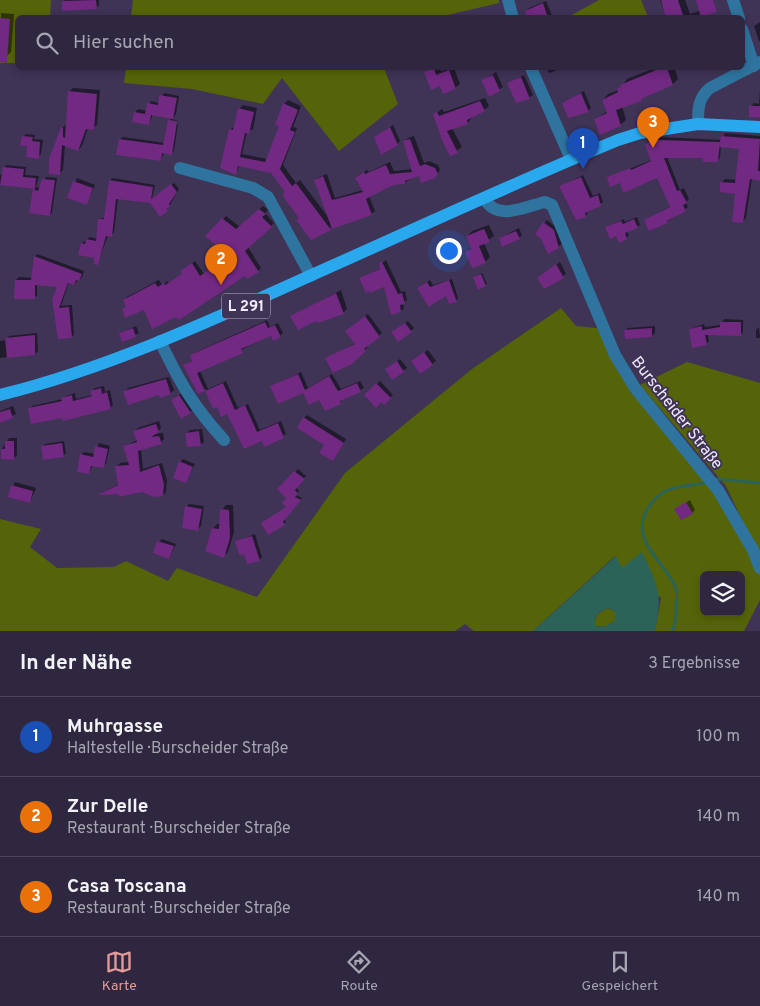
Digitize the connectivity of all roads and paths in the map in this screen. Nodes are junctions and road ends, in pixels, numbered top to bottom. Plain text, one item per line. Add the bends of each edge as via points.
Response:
1 (508, 0) edge
2 (734, 0) edge
3 (512, 15) edge
4 (738, 15) edge
5 (745, 36) edge
6 (757, 64) edge
7 (532, 70) edge
8 (698, 124) junction
9 (760, 127) edge
10 (571, 159) junction
11 (180, 168) dead end
12 (484, 198) junction
13 (311, 276) junction
14 (160, 341) junction
15 (0, 395) edge
16 (224, 440) dead end
17 (760, 568) edge

1 - 3 street
2 - 4 street
5 - 6 street
6 - 8 street via 703,94
7 - 10 street
8 - 9 main road, L 291
8 - 10 main road, L 291 via 640,133
10 - 12 main road, L 291
11 - 13 street via 253,188 268,197
12 - 13 main road, L 291
12 - 17 street, Burscheider Straße via 490,208 499,212 545,202 552,205 614,355 634,388 718,490
13 - 14 main road, L 291
14 - 15 main road, L 291
14 - 16 street via 183,389

